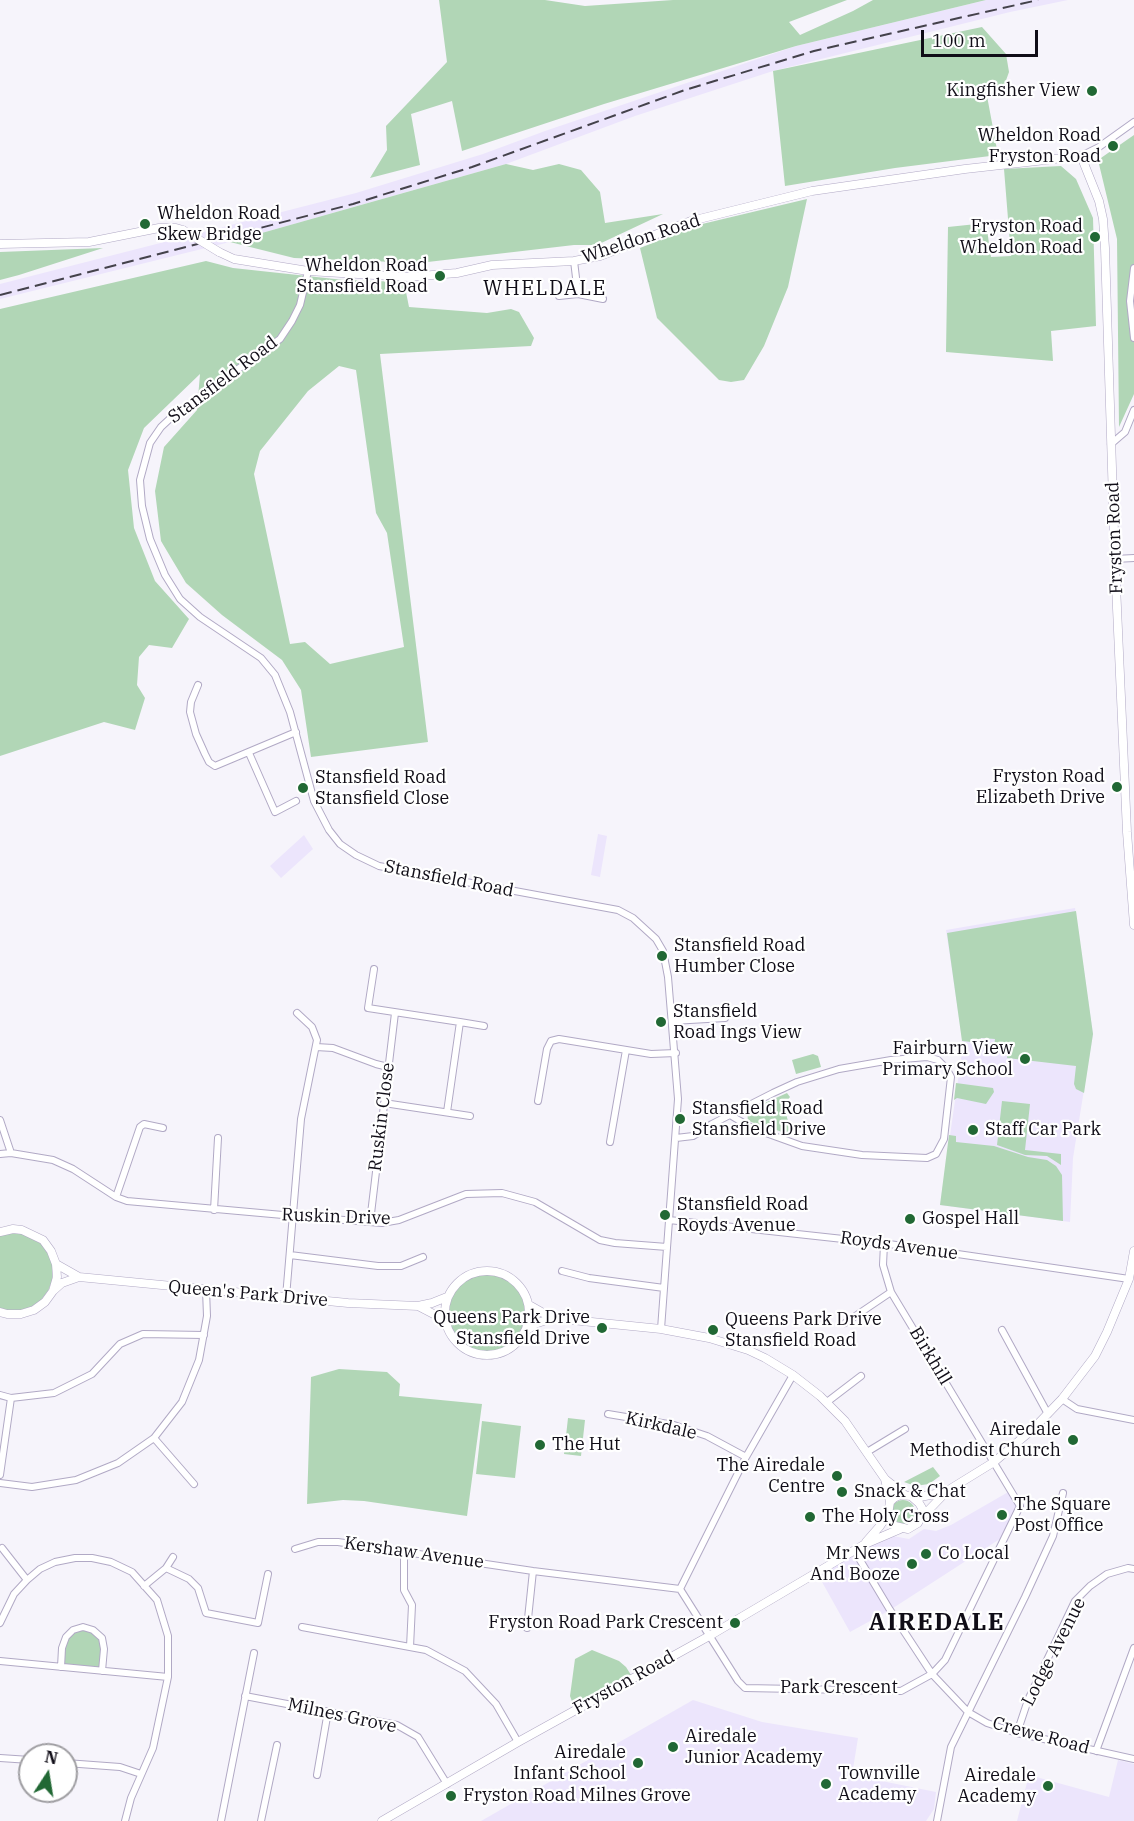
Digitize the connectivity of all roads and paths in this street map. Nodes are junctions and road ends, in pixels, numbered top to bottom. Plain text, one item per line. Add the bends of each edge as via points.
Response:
1 (1133, 124) edge
2 (1081, 156) junction
3 (0, 244) edge
4 (573, 261) junction
5 (1134, 268) edge
6 (308, 271) junction
7 (578, 294) junction
8 (559, 296) dead end
9 (603, 299) dead end
10 (1134, 338) edge
11 (1134, 410) edge
12 (1112, 444) junction
13 (1134, 558) edge
14 (1115, 559) junction
15 (198, 685) dead end
16 (296, 732) junction
17 (249, 753) junction
18 (296, 801) dead end
19 (1130, 832) edge
20 (1134, 925) edge
21 (374, 969) dead end
22 (297, 1013) dead end
23 (395, 1013) junction
24 (725, 1018) dead end
25 (672, 1021) junction
26 (460, 1022) junction
27 (484, 1026) dead end
28 (315, 1047) junction
29 (626, 1050) junction
30 (676, 1053) junction
31 (388, 1067) junction
32 (538, 1101) dead end
33 (384, 1103) junction
34 (447, 1112) junction
35 (730, 1114) junction
36 (470, 1116) dead end
37 (0, 1120) edge
38 (163, 1128) dead end
39 (218, 1138) dead end
40 (676, 1138) junction
41 (610, 1142) dead end
42 (11, 1153) junction
43 (0, 1154) edge
44 (116, 1197) junction
45 (214, 1210) junction
46 (294, 1216) junction
47 (669, 1220) junction
48 (370, 1222) junction
49 (0, 1232) edge
50 (884, 1244) junction
51 (667, 1247) junction
52 (1134, 1251) edge
53 (290, 1255) junction
54 (423, 1257) dead end
55 (56, 1264) junction
56 (562, 1271) dead end
57 (79, 1277) junction
58 (1129, 1279) junction
59 (664, 1288) junction
60 (206, 1290) junction
61 (53, 1291) junction
62 (891, 1292) junction
63 (286, 1297) junction
64 (447, 1297) junction
65 (529, 1305) junction
66 (418, 1306) junction
67 (0, 1312) edge
68 (552, 1318) junction
69 (445, 1320) junction
70 (845, 1323) dead end
71 (661, 1329) junction
72 (1002, 1330) dead end
73 (526, 1331) junction
74 (204, 1335) junction
75 (793, 1375) junction
76 (861, 1377) dead end
77 (0, 1395) edge
78 (11, 1398) junction
79 (1062, 1399) junction
80 (826, 1402) junction
81 (608, 1414) dead end
82 (1048, 1414) junction
83 (1134, 1420) edge
84 (905, 1429) dead end
85 (154, 1438) junction
86 (867, 1452) junction
87 (746, 1457) junction
88 (994, 1462) junction
89 (0, 1475) edge
90 (885, 1479) junction
91 (0, 1483) edge
92 (194, 1484) dead end
93 (947, 1491) junction
94 (1063, 1492) dead end
95 (905, 1495) junction
96 (915, 1498) junction
97 (890, 1502) junction
98 (888, 1514) junction
99 (921, 1518) junction
100 (900, 1528) junction
101 (865, 1544) junction
102 (2, 1548) dead end
103 (295, 1549) dead end
104 (404, 1550) junction
105 (855, 1550) junction
106 (173, 1557) dead end
107 (166, 1568) junction
108 (1134, 1569) edge
109 (533, 1571) junction
110 (268, 1574) dead end
111 (27, 1580) junction
112 (144, 1586) junction
113 (680, 1589) junction
114 (0, 1623) edge
115 (302, 1627) dead end
116 (527, 1628) dead end
117 (711, 1635) junction
118 (410, 1647) junction
119 (1134, 1648) edge
120 (254, 1653) dead end
121 (0, 1661) edge
122 (61, 1667) junction
123 (102, 1671) junction
124 (932, 1674) junction
125 (168, 1677) junction
126 (245, 1696) junction
127 (328, 1711) junction
128 (968, 1712) junction
129 (1017, 1733) junction
130 (518, 1742) junction
131 (277, 1745) dead end
132 (1096, 1751) junction
133 (0, 1758) edge
134 (18, 1759) edge
135 (1134, 1759) edge
136 (78, 1764) edge
137 (141, 1774) junction
138 (317, 1775) dead end
139 (447, 1784) junction
140 (125, 1821) edge
141 (223, 1821) edge
142 (261, 1821) edge
143 (382, 1821) edge
144 (937, 1821) edge

1 - 2 street, Wheldon Road
2 - 4 street, Wheldon Road via 812,191 691,221
2 - 12 street, Fryston Road via 1103,219
3 - 6 street, Wheldon Road, bridge via 82,243 176,228 234,259
4 - 6 street, Wheldon Road via 492,265 408,277
4 - 7 street
5 - 10 street via 1130,301
6 - 16 street, Stansfield Road via 300,305 280,339 161,427 150,443 140,480 150,539 165,575 180,599 200,617 261,658 275,675
7 - 8 street
7 - 9 street
11 - 12 street via 1125,432
12 - 14 street, Fryston Road
13 - 14 street
14 - 19 street, Fryston Road
15 - 17 street via 190,712 209,762 215,766
16 - 17 street
16 - 25 street, Stansfield Road via 314,801 340,843 379,866 618,910 633,918 648,930 663,951
17 - 18 street via 275,812
19 - 20 street, Fryston Road
21 - 23 street via 368,1008
22 - 28 street via 312,1027 317,1040
23 - 26 street
23 - 31 street, Ruskin Close
24 - 25 street
25 - 30 street, Stansfield Road
26 - 27 street
26 - 34 street
28 - 31 street via 333,1048
28 - 46 street via 301,1119
29 - 30 street
29 - 32 street via 551,1041
29 - 41 street
30 - 40 street, Stansfield Road
31 - 33 street, Ruskin Close
33 - 34 street
33 - 48 street, Ruskin Close
34 - 36 street
35 - 35 street via 752,1128 802,1146 862,1155 927,1158 936,1154 944,1139 951,1077 938,1060 891,1060 802,1080
35 - 40 street via 693,1136
37 - 42 street
38 - 44 street via 140,1126
39 - 45 street
40 - 47 street, Stansfield Road
42 - 43 street, Ruskin Drive
42 - 44 street, Ruskin Drive via 53,1160
44 - 45 street, Ruskin Drive via 127,1202
45 - 46 street, Ruskin Drive
46 - 48 street, Ruskin Drive
46 - 53 street
47 - 50 street, Royds Avenue
47 - 51 street, Stansfield Road
48 - 51 street, Ruskin Drive via 399,1220 466,1194 502,1193 535,1202 600,1240
49 - 55 street, Queen's Park Drive via 13,1229 32,1233 43,1240
50 - 58 street, Royds Avenue
50 - 62 street, Birkhill via 883,1264
51 - 59 street, Stansfield Road
52 - 58 street, Fryston Road
53 - 54 street via 378,1266 401,1266
53 - 63 street
55 - 57 street, Queen's Park Drive
55 - 61 street
56 - 59 street
57 - 60 street, Queen's Park Drive
57 - 61 street
58 - 79 street, Fryston Road via 1095,1356
59 - 71 street, Stansfield Road
60 - 63 street, Queen's Park Drive
60 - 74 street
61 - 67 street via 34,1310 21,1314
62 - 70 street
62 - 88 street, Birkhill
63 - 66 street, Queen's Park Drive
64 - 65 street, Queen's Park Drive via 453,1286 468,1275 495,1271 516,1281
64 - 66 street, Queen's Park Drive
64 - 69 street
65 - 68 street, Queen's Park Drive
65 - 73 street
66 - 69 street, Queen's Park Drive
68 - 71 street, Queen's Park Drive
68 - 73 street
69 - 73 street via 456,1342 480,1355 507,1351
71 - 75 street, Queen's Park Drive via 748,1350
72 - 82 street
74 - 78 street via 143,1334 120,1344 92,1374 54,1393
74 - 85 street via 199,1360 182,1402
75 - 80 street, Queen's Park Drive
75 - 87 street
76 - 80 street
77 - 78 street
78 - 89 street
79 - 82 street, Fryston Road
79 - 83 street via 1077,1409
80 - 86 street, Queen's Park Drive
81 - 87 street, Kirkdale via 674,1425 707,1436
82 - 88 street, Fryston Road
84 - 86 street
85 - 91 street via 118,1463 76,1480 32,1487
85 - 92 street
86 - 90 street, Queen's Park Drive
87 - 113 street
88 - 93 street, Fryston Road
88 - 124 street, Park Crescent via 1020,1506 945,1660
90 - 95 street, Queen's Park Drive
90 - 97 street, Queen's Park Drive
93 - 96 street, Fryston Road
93 - 99 street, Fryston Road
94 - 128 street via 1053,1536
95 - 96 street, Fryston Road
95 - 97 street
96 - 99 street via 922,1508
97 - 98 street, Fryston Road
98 - 100 street
98 - 101 street, Fryston Road
99 - 100 street, Fryston Road via 913,1527
100 - 101 street, Fryston Road
101 - 105 street, Fryston Road
102 - 111 street
103 - 104 street, Kershaw Avenue via 328,1542
104 - 109 street, Kershaw Avenue
104 - 118 street via 404,1590 412,1605
105 - 117 street, Fryston Road
105 - 124 street, Crewe Road
106 - 107 street
107 - 110 street via 198,1588 206,1612 258,1623
107 - 112 street
108 - 129 street, Lodge Avenue via 1107,1574 1076,1601 1028,1700
109 - 113 street, Kershaw Avenue
109 - 116 street
111 - 112 street via 55,1562 92,1558 132,1572
111 - 114 street via 14,1594
112 - 125 street via 157,1600 168,1636
113 - 117 street
115 - 118 street
117 - 124 street, Park Crescent via 745,1688 901,1691
117 - 130 street, Fryston Road
118 - 130 street via 426,1650 465,1671 496,1704
119 - 132 street
120 - 126 street
121 - 122 street
122 - 123 street
122 - 123 street via 66,1637 83,1627 102,1638
123 - 125 street
124 - 128 street, Crewe Road
125 - 137 street via 153,1748
126 - 127 street, Milnes Grove
126 - 141 street
127 - 138 street
127 - 139 street, Milnes Grove via 397,1725 418,1737
128 - 129 street, Crewe Road
128 - 144 street via 951,1747
129 - 132 street, Crewe Road
130 - 139 street, Fryston Road
131 - 142 street
132 - 135 street, Crewe Road
133 - 134 street
136 - 137 street via 120,1767
137 - 140 street
139 - 143 street, Fryston Road

